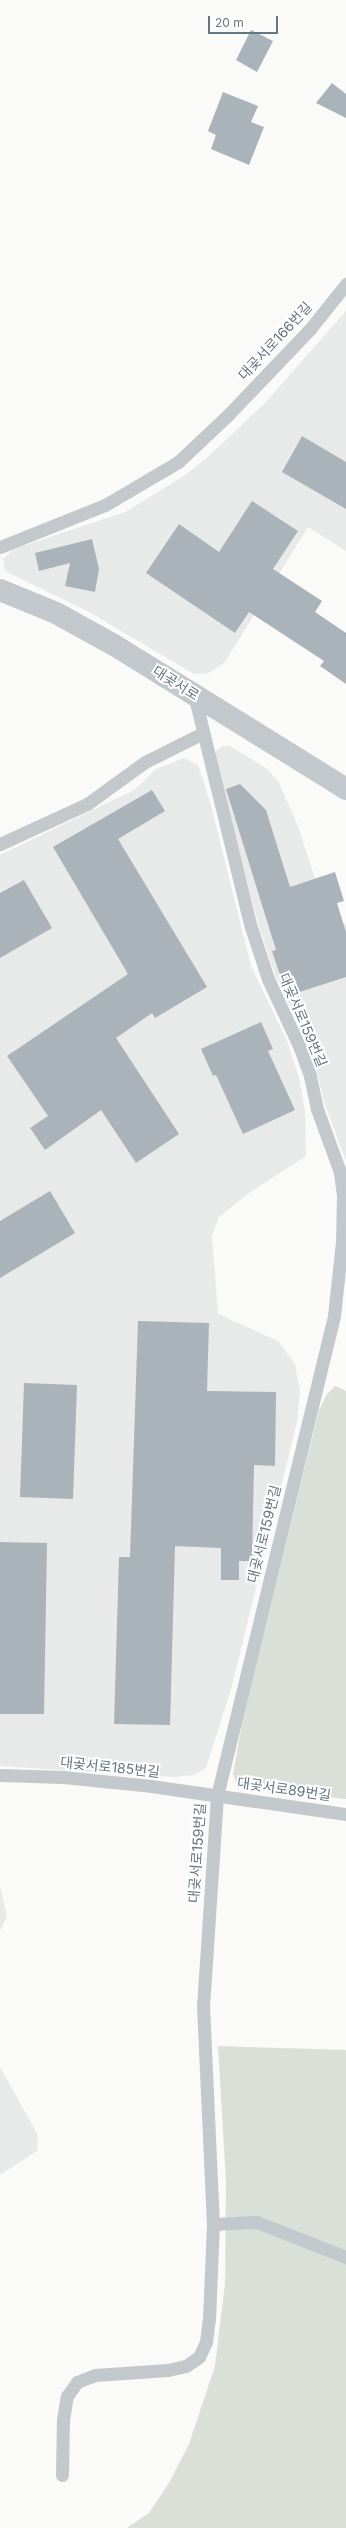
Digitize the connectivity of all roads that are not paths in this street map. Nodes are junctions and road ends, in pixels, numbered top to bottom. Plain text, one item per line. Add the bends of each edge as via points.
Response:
1 (346, 284) edge
2 (0, 547) edge
3 (0, 590) edge
4 (194, 694) junction
5 (203, 733) junction
6 (346, 788) edge
7 (0, 844) edge
8 (0, 1775) edge
9 (217, 1796) junction
10 (346, 1814) edge
11 (213, 2224) junction
12 (346, 2257) edge
13 (62, 2475) dead end

1 - 2 lane, 대곶서로166번길 via 310,329 226,417 178,462 136,489 75,518
3 - 4 street, 대곶서로 via 56,613
4 - 5 lane, 대곶서로159번길
4 - 6 street, 대곶서로
5 - 7 lane via 145,762 87,804
5 - 9 lane, 대곶서로159번길 via 268,979 310,1076 317,1108 340,1172 343,1196 342,1242 334,1316
8 - 9 lane, 대곶서로185번길 via 64,1777
9 - 10 lane, 대곶서로89번길
9 - 11 lane, 대곶서로159번길 via 204,2005
11 - 12 lane via 257,2222
11 - 13 lane, 대곶서로159번길 via 209,2319 206,2342 199,2357 186,2366 168,2370 95,2375 77,2382 67,2396

